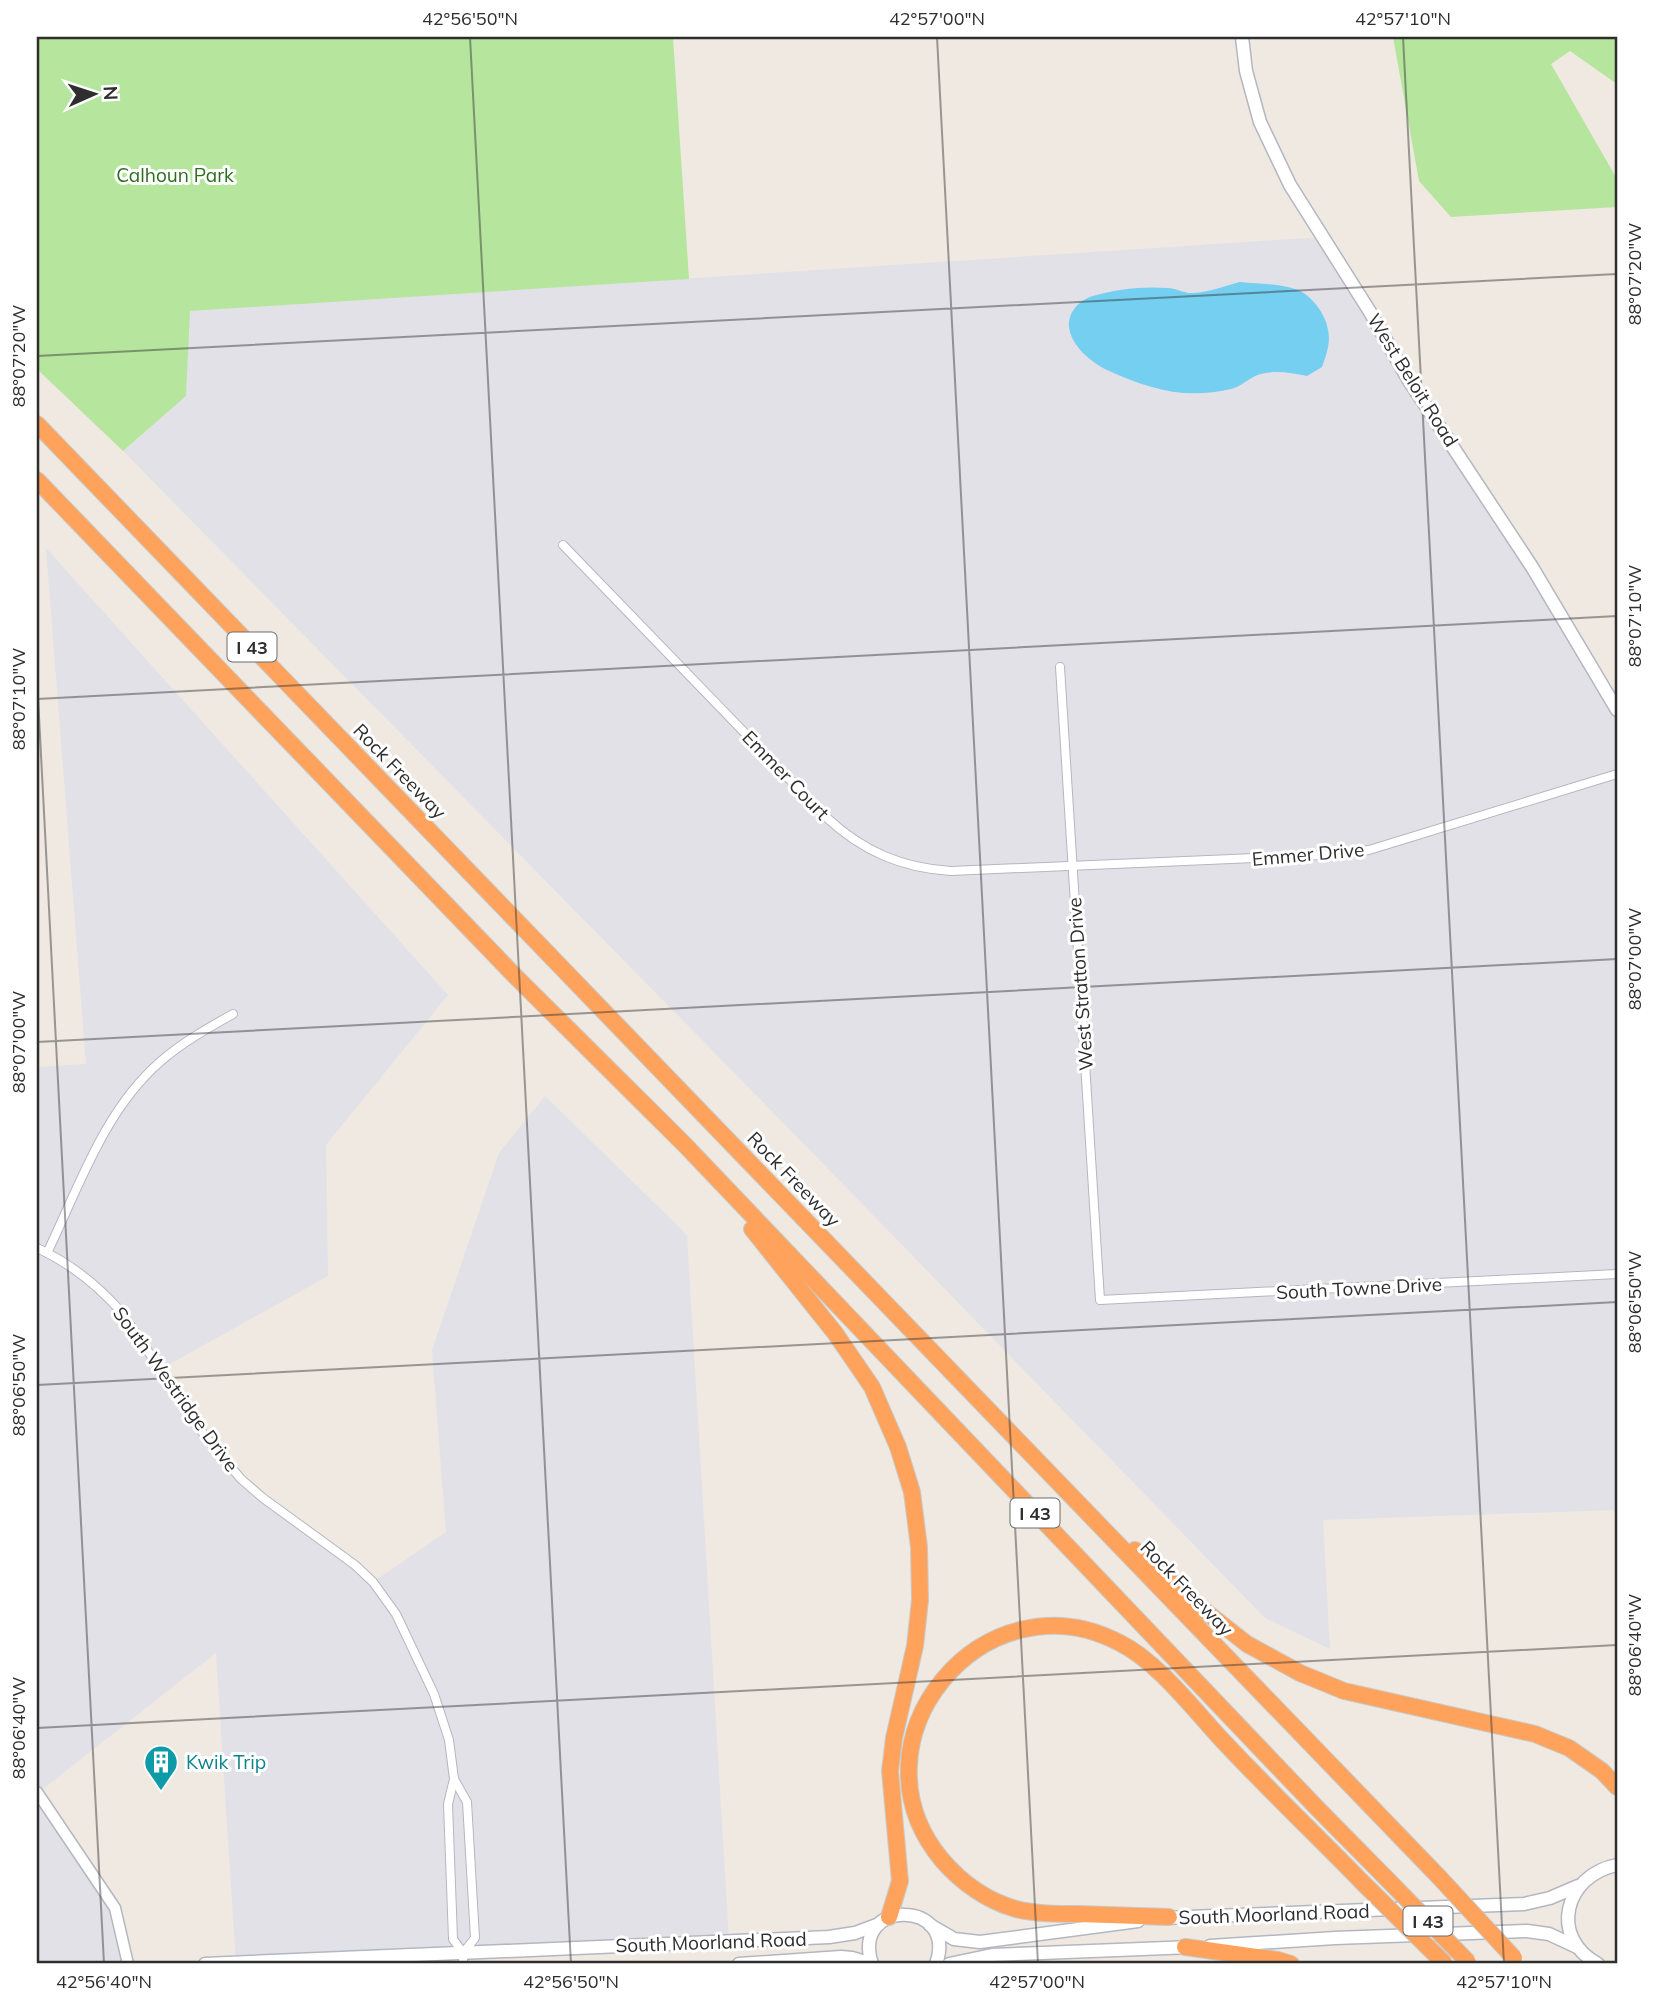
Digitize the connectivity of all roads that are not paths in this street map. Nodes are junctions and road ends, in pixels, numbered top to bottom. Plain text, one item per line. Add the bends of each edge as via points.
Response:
1 (1242, 37) edge
2 (37, 424) edge
3 (37, 480) edge
4 (564, 545) dead end
5 (1059, 667) dead end
6 (1617, 710) edge
7 (1617, 774) edge
8 (1072, 866) junction
9 (233, 1014) dead end
10 (684, 1145) junction
11 (37, 1248) edge
12 (47, 1253) junction
13 (1617, 1275) edge
14 (1100, 1300) joint
15 (1049, 1474) junction
16 (454, 1779) junction
17 (1617, 1787) edge
18 (37, 1792) edge
19 (1617, 1865) edge
20 (1578, 1886) junction
21 (1169, 1917) junction
22 (884, 1920) junction
23 (930, 1925) junction
24 (1185, 1947) junction
25 (1577, 1947) junction
26 (463, 1958) edge
27 (1517, 1961) edge
28 (1469, 1963) edge
29 (128, 1964) edge
30 (205, 1964) edge
31 (739, 1964) edge
32 (872, 1964) edge
33 (936, 1964) edge
34 (949, 1964) edge
35 (1291, 1964) edge
36 (1445, 1964) edge
37 (1598, 1964) edge

1 - 6 main road, West Beloit Road via 1260,122 1290,185
2 - 15 highway, Rock Freeway / I 43
3 - 10 highway, I 43
4 - 8 street, Emmer Court via 827,818 857,843 890,860 931,870
5 - 8 street, West Stratton Drive
7 - 8 street, Emmer Drive via 1369,850
8 - 14 street, West Stratton Drive
9 - 12 street via 161,1061 122,1105
10 - 22 highway via 835,1333 872,1387 912,1492 920,1600 890,1771 900,1881
10 - 28 highway, I 43, bridge
11 - 12 street, South Westridge Drive
12 - 16 street, South Westridge Drive via 78,1270 123,1314 205,1436 242,1479 337,1549 386,1598 434,1694 449,1740
13 - 14 street, South Towne Drive
15 - 17 highway via 1247,1644 1344,1691 1535,1734 1569,1748 1602,1770
15 - 27 highway, Rock Freeway / I 43, bridge
16 - 26 street, South Westridge Drive via 448,1804 453,1939
16 - 26 street, South Westridge Drive via 467,1802 475,1938
18 - 29 street via 115,1908
19 - 20 main road, South Moorland Road via 1589,1875
20 - 21 main road, South Moorland Road via 1524,1905
20 - 25 main road via 1568,1916
21 - 23 main road, South Moorland Road via 980,1942 954,1939
21 - 36 highway, bridge via 1015,1909 981,1895 954,1874 933,1848 916,1814 910,1779 911,1746 921,1712 938,1684 960,1661 1017,1630 1050,1626 1085,1630 1119,1642 1146,1660
22 - 23 main road, South Moorland Road via 911,1914
22 - 26 main road, South Moorland Road via 855,1933 829,1937
22 - 32 main road via 870,1939
23 - 33 main road via 939,1945
24 - 25 main road, South Moorland Road via 1527,1931 1549,1934
24 - 34 main road, South Moorland Road via 992,1955
24 - 35 highway
25 - 37 main road, South Moorland Road
26 - 30 main road, South Moorland Road
31 - 32 main road, South Moorland Road via 841,1957

